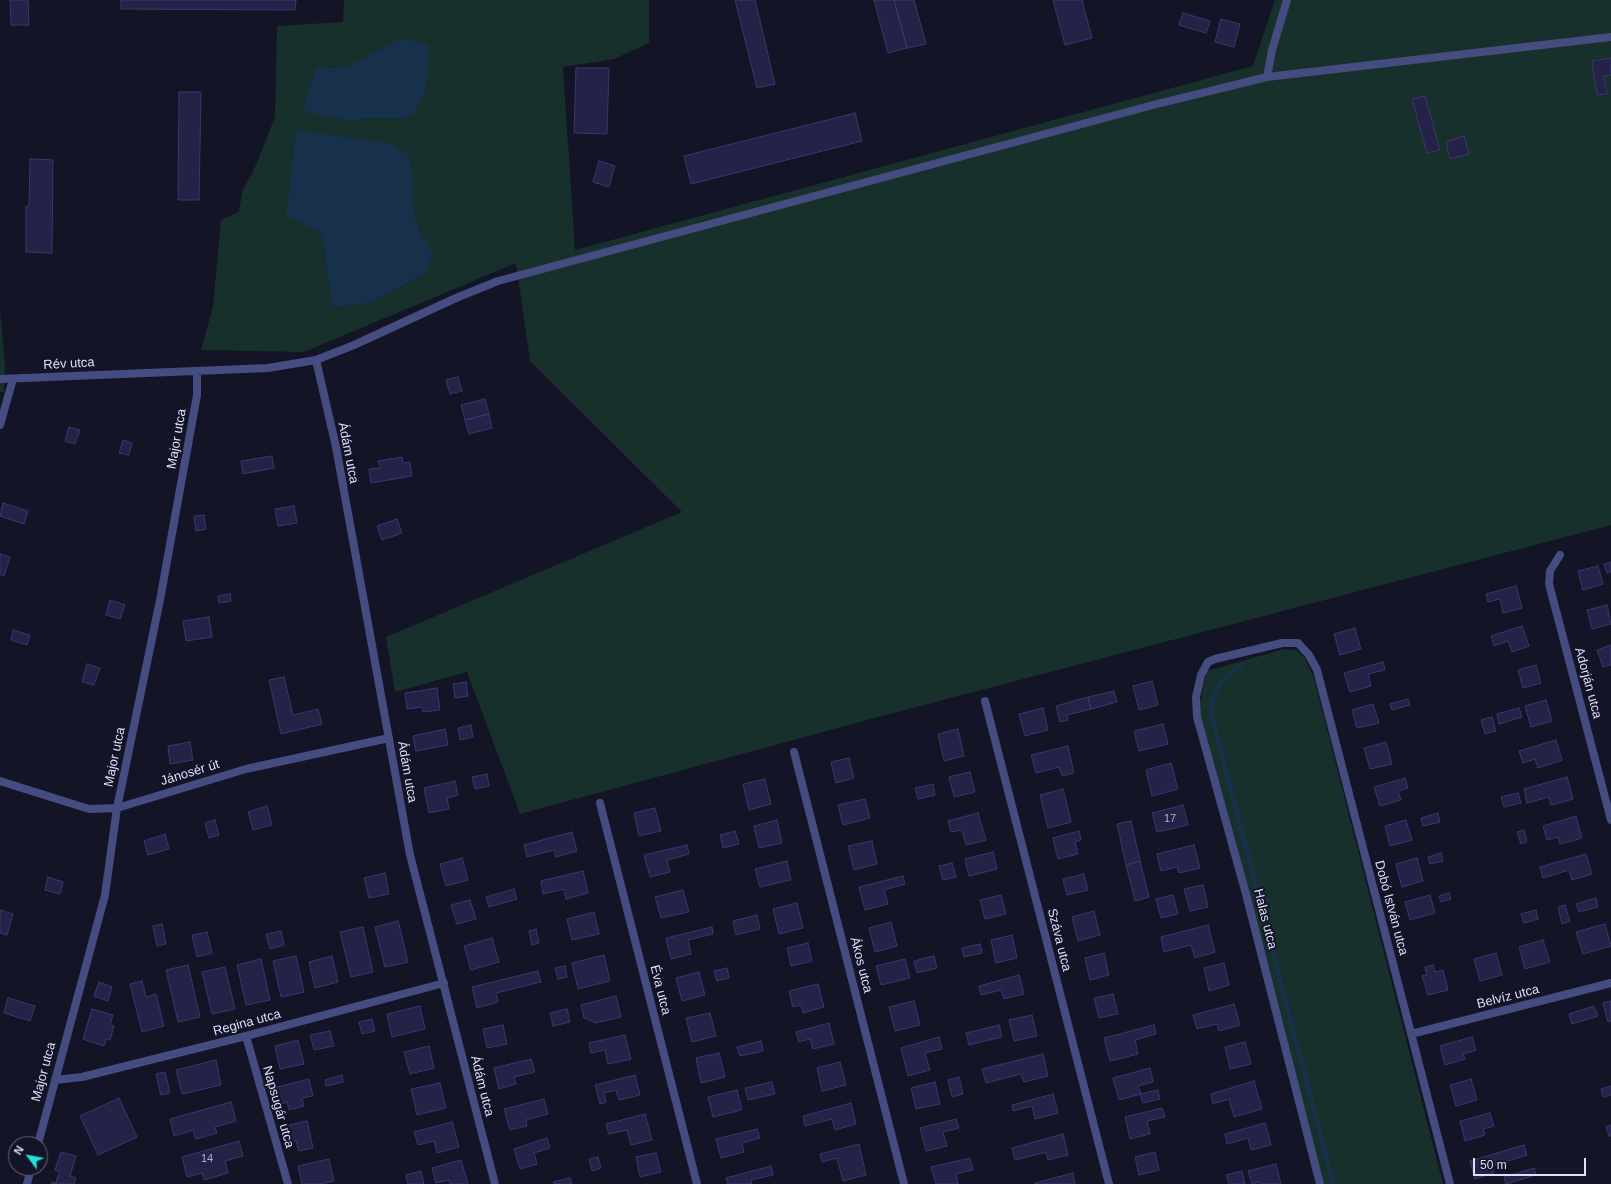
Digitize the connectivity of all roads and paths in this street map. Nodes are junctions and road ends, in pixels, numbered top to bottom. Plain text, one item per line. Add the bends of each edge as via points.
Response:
1 (1287, 0) edge
2 (1611, 37) edge
3 (1267, 77) junction
4 (316, 360) junction
5 (197, 371) junction
6 (0, 379) edge
7 (13, 379) junction
8 (0, 425) edge
9 (1560, 555) dead end
10 (1298, 644) joint
11 (985, 701) dead end
12 (389, 738) junction
13 (794, 752) dead end
14 (0, 782) edge
15 (600, 803) dead end
16 (117, 808) junction
17 (1611, 820) edge
18 (444, 983) junction
19 (1611, 983) edge
20 (1411, 1034) junction
21 (246, 1036) junction
22 (55, 1080) junction
23 (40, 1136) edge
24 (288, 1184) edge
25 (495, 1184) edge
26 (696, 1184) edge
27 (904, 1184) edge
28 (1109, 1184) edge
29 (1320, 1184) edge
30 (1450, 1184) edge

1 - 3 street
2 - 3 street, Rév utca
3 - 4 street, Rév utca via 1097,120 498,281
4 - 5 street, Rév utca via 268,368
4 - 12 street, Ádám utca via 336,447
5 - 7 street, Rév utca
5 - 16 street, Major utca via 197,396 163,585
6 - 7 street, Rév utca
7 - 8 street
9 - 17 street, Adorján utca via 1550,571 1549,584
10 - 20 street, Dobó István utca via 1309,655 1316,670
10 - 29 street, Halas utca via 1282,643 1215,658 1208,662 1201,675 1196,697 1196,717 1246,894
11 - 28 street, Száva utca
12 - 16 street, Jánosér út via 246,769
12 - 18 street, Ádám utca via 410,855
13 - 27 street, Ákos utca
14 - 16 street, Jánosér út via 89,809
15 - 26 street, Éva utca
16 - 22 street, Major utca via 105,894
18 - 21 street, Regina utca
18 - 25 street, Ádám utca
19 - 20 street, Belvíz utca
20 - 30 street, Dobó István utca
21 - 22 street, Regina utca via 82,1077
21 - 24 street, Napsugár utca
22 - 23 street, Major utca

